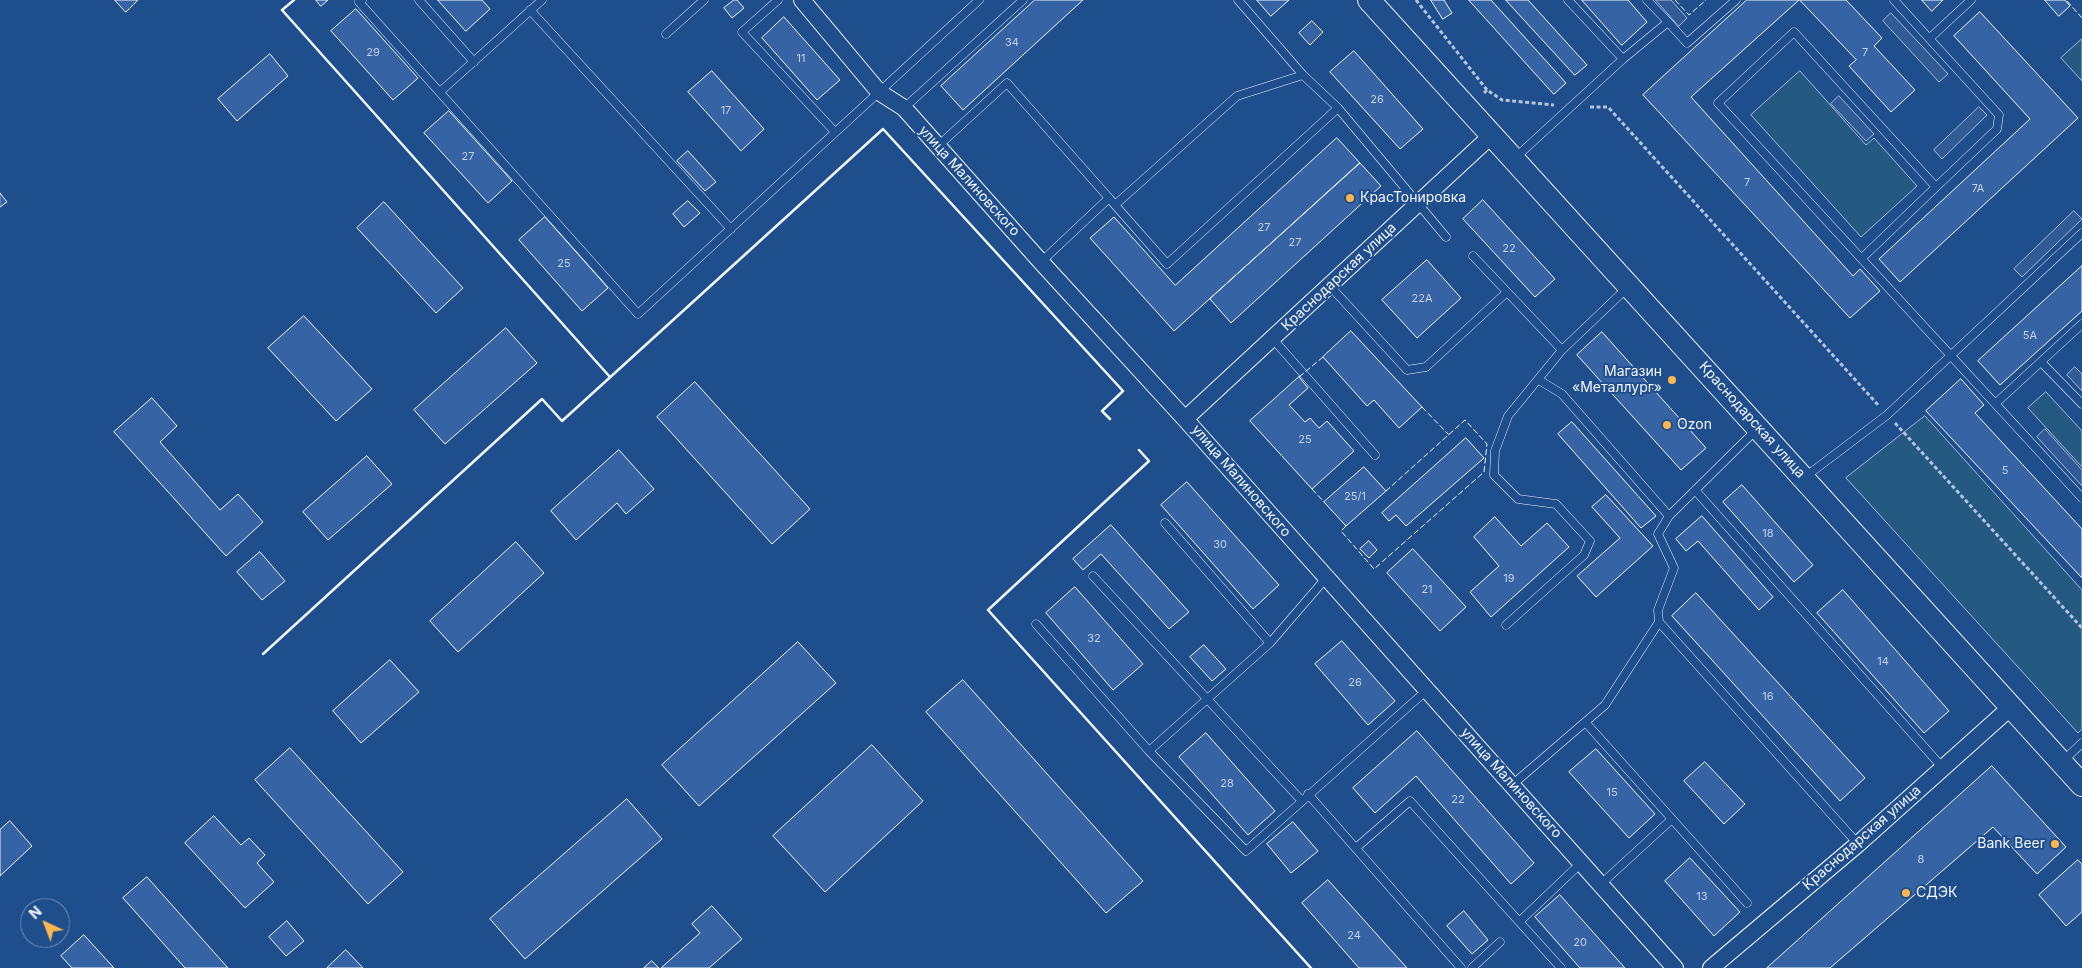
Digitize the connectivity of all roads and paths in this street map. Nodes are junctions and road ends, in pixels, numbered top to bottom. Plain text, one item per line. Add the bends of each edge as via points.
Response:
1 (362, 0) edge
2 (419, 0) edge
3 (542, 0) edge
4 (704, 0) edge
5 (778, 0) edge
6 (802, 0) edge
7 (980, 0) edge
8 (1023, 0) edge
9 (1238, 0) edge
10 (1369, 0) edge
11 (1416, 0) edge
12 (1568, 0) edge
13 (1647, 0) edge
14 (1736, 0) edge
15 (1894, 0) edge
16 (1970, 0) edge
17 (530, 10) junction
18 (1668, 22) junction
19 (666, 34) dead end
20 (1930, 38) junction
21 (1623, 59) junction
22 (474, 62) junction
23 (1303, 75) junction
24 (441, 91) junction
25 (879, 92) junction
26 (1570, 107) junction
27 (904, 108) junction
28 (1338, 108) junction
29 (835, 132) junction
30 (1492, 134) junction
31 (938, 146) junction
32 (1514, 159) junction
33 (1936, 187) junction
34 (1110, 198) junction
35 (1417, 204) junction
36 (1115, 205) junction
37 (731, 229) junction
38 (2082, 233) edge
39 (1446, 237) dead end
40 (1473, 256) dead end
41 (1862, 258) junction
42 (1041, 262) junction
43 (1329, 285) junction
44 (1629, 285) junction
45 (1507, 292) junction
46 (2082, 324) edge
47 (1272, 338) junction
48 (1562, 350) junction
49 (1951, 356) junction
50 (2041, 362) junction
51 (1539, 380) junction
52 (1996, 403) junction
53 (2082, 404) edge
54 (1888, 415) junction
55 (1185, 419) junction
56 (1759, 427) junction
57 (1375, 454) dead end
58 (1805, 477) junction
59 (1695, 490) junction
60 (2082, 498) edge
61 (1669, 516) junction
62 (1165, 523) dead end
63 (1093, 576) dead end
64 (1326, 578) junction
65 (1659, 622) junction
66 (1036, 624) dead end
67 (1506, 626) dead end
68 (2082, 628) edge
69 (1270, 642) junction
70 (1427, 690) junction
71 (1207, 698) junction
72 (2011, 707) junction
73 (1586, 723) junction
74 (2082, 743) edge
75 (1149, 751) junction
76 (2061, 763) junction
77 (1942, 767) junction
78 (2082, 784) edge
79 (1512, 785) junction
80 (1308, 794) junction
81 (1301, 800) junction
82 (1672, 819) junction
83 (1858, 844) junction
84 (1357, 847) junction
85 (1581, 863) junction
86 (1601, 884) junction
87 (1747, 903) dead end
88 (1520, 921) junction
89 (1500, 942) dead end
90 (1461, 968) edge
91 (1472, 968) edge
92 (1561, 968) edge
93 (1675, 968) edge
94 (1711, 968) edge

1 - 24 lane via 359,2
2 - 22 lane
3 - 17 lane
4 - 19 lane
5 - 29 lane via 742,32
6 - 25 street, улица Малиновского
7 - 25 lane
8 - 27 lane
9 - 23 lane
10 - 30 main road, Краснодарская улица
11 - 26 path via 1485,91 1502,100
12 - 21 lane
13 - 18 lane
14 - 18 lane via 1687,43
15 - 20 lane
16 - 20 lane
17 - 22 lane
17 - 37 lane
18 - 21 lane
20 - 33 lane via 1999,114 1996,129
21 - 26 lane
22 - 24 lane
23 - 28 lane
23 - 36 lane via 1237,96
24 - 37 lane via 638,314
25 - 27 street, улица Малиновского
25 - 29 lane
26 - 32 lane
26 - 54 path via 1608,107
27 - 31 street, улица Малиновского
28 - 35 lane
28 - 36 lane via 1167,264
29 - 37 lane
30 - 32 main road, Краснодарская улица
30 - 35 street, Краснодарская улица
31 - 34 lane via 1007,83
31 - 42 street, улица Малиновского
32 - 44 main road, Краснодарская улица
33 - 41 lane
33 - 41 lane via 1794,32 1718,103
34 - 36 lane
34 - 42 lane
35 - 39 lane
35 - 43 street, Краснодарская улица
38 - 49 lane
40 - 45 lane
41 - 49 lane
42 - 55 street, улица Малиновского
43 - 45 lane via 1406,370 1426,367
43 - 47 street, Краснодарская улица
44 - 48 lane
44 - 56 main road, Краснодарская улица
45 - 48 lane
46 - 50 lane
47 - 55 street, Краснодарская улица
47 - 57 lane
48 - 51 lane
49 - 52 lane
49 - 54 lane
50 - 52 lane
50 - 53 lane
51 - 61 lane via 1562,394
51 - 67 lane via 1508,416 1495,451 1494,475 1518,499 1556,504 1590,541 1584,555
52 - 60 lane
54 - 58 lane
54 - 68 path
55 - 64 street, улица Малиновского
56 - 58 main road, Краснодарская улица
56 - 59 lane
58 - 72 main road, Краснодарская улица
59 - 61 lane
59 - 77 lane
61 - 65 lane via 1658,534 1674,568 1658,610
62 - 69 lane
63 - 71 lane
64 - 69 lane
64 - 70 street, улица Малиновского
65 - 73 lane via 1605,705
65 - 83 lane
66 - 75 lane
69 - 71 lane
70 - 79 street, улица Малиновского
70 - 80 lane
71 - 75 lane
71 - 81 lane
72 - 76 main road, Краснодарская улица
72 - 77 street, Краснодарская улица
73 - 79 lane
73 - 82 lane
74 - 76 lane
75 - 81 lane via 1246,851
76 - 78 main road, Краснодарская улица
77 - 83 street, Краснодарская улица
79 - 85 street, улица Малиновского
80 - 81 lane
80 - 84 lane
82 - 86 lane
82 - 87 lane
83 - 94 street, Краснодарская улица
84 - 88 lane via 1410,801
84 - 90 lane
85 - 86 street, улица Малиновского
85 - 88 lane
86 - 93 street, улица Малиновского
88 - 92 lane
89 - 91 lane

